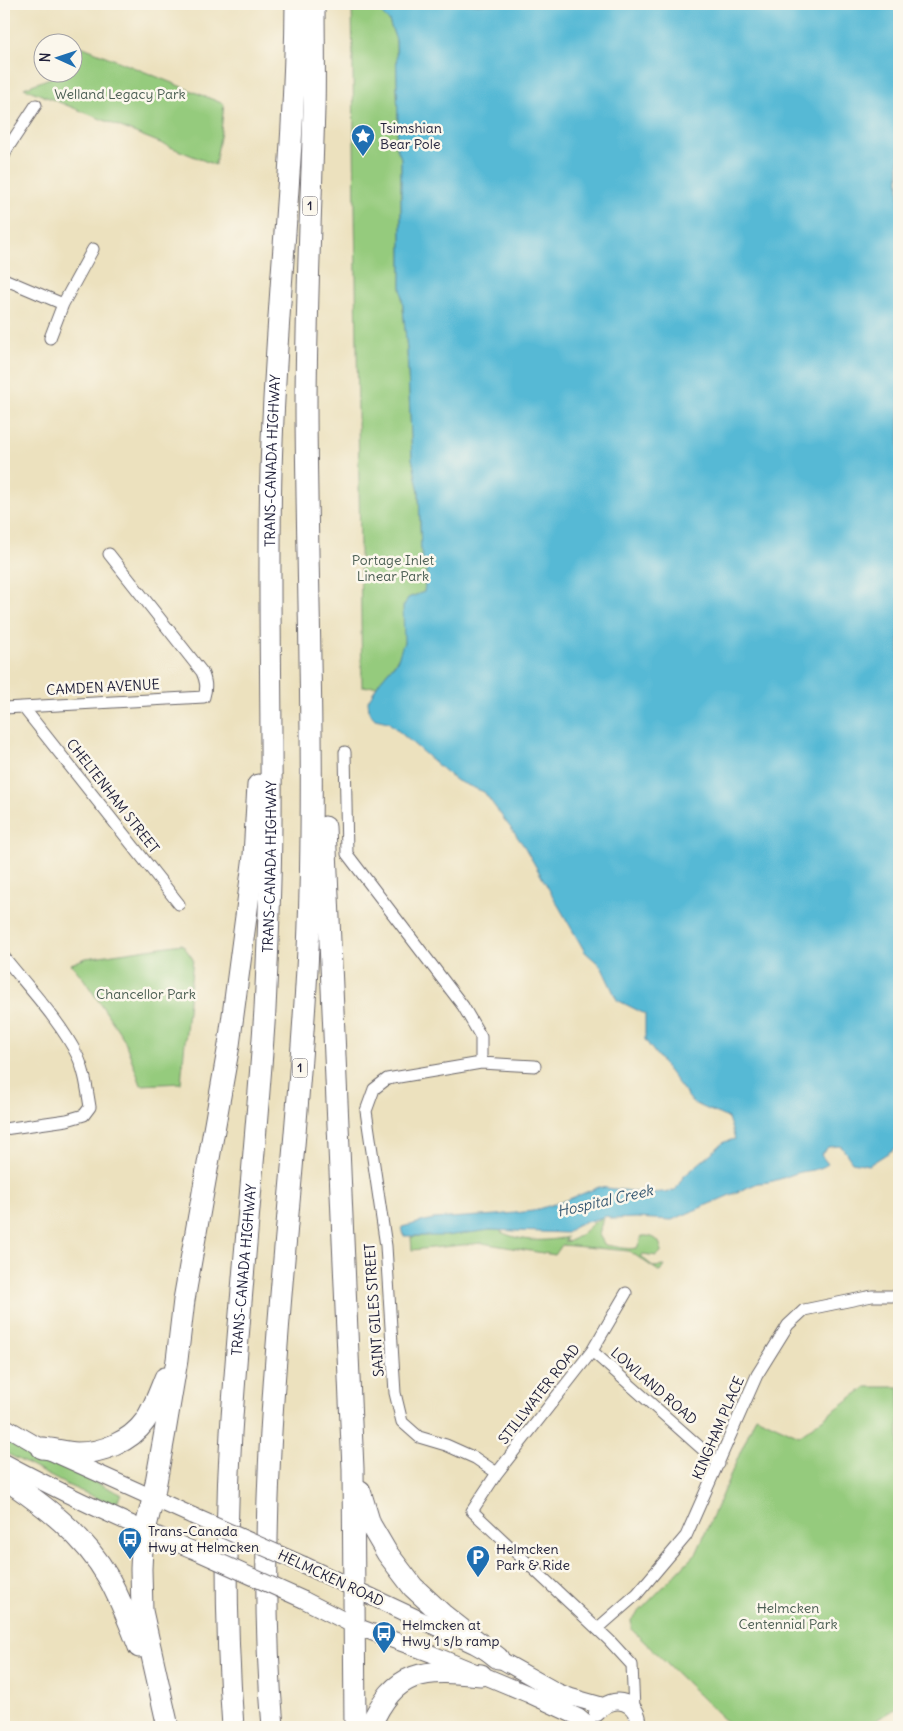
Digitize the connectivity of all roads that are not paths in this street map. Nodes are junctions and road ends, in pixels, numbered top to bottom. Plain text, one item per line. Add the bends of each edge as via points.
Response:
1 (296, 4) edge
2 (314, 4) edge
3 (36, 105) dead end
4 (4, 156) edge
5 (93, 249) dead end
6 (4, 279) edge
7 (62, 304) junction
8 (50, 338) dead end
9 (306, 408) junction
10 (270, 514) junction
11 (109, 554) dead end
12 (23, 707) junction
13 (4, 708) edge
14 (345, 752) dead end
15 (179, 904) dead end
16 (4, 956) edge
17 (481, 1063) junction
18 (535, 1066) dead end
19 (4, 1129) edge
20 (626, 1292) dead end
21 (899, 1296) edge
22 (184, 1300) junction
23 (592, 1351) junction
24 (4, 1426) edge
25 (42, 1448) junction
26 (4, 1462) edge
27 (719, 1464) junction
28 (353, 1469) junction
29 (497, 1473) junction
30 (4, 1478) edge
31 (153, 1499) junction
32 (144, 1530) junction
33 (355, 1590) junction
34 (355, 1626) junction
35 (598, 1629) junction
36 (498, 1658) junction
37 (481, 1675) junction
38 (603, 1706) junction
39 (629, 1706) junction
40 (166, 1718) edge
41 (233, 1727) edge
42 (273, 1727) edge
43 (355, 1727) edge
44 (370, 1727) edge
45 (590, 1727) edge
46 (595, 1727) edge
47 (639, 1727) edge

1 - 10 highway, TRANS-CANADA HIGHWAY / 1
2 - 9 highway, 1
3 - 4 street
5 - 7 street
6 - 7 street
7 - 8 street
9 - 28 highway via 317,462 322,744
9 - 42 highway, 1 via 311,876 269,1474 268,1614
10 - 22 highway via 258,596 260,759 254,856 229,1045
10 - 41 highway, TRANS-CANADA HIGHWAY / 1 via 270,908 231,1438 228,1626
11 - 12 street, CAMDEN AVENUE via 202,672 206,681 204,697
12 - 13 street, CAMDEN AVENUE
12 - 15 street, CHELTENHAM STREET
14 - 17 street via 348,854 463,1006 481,1037
16 - 19 street via 65,1034 78,1056 86,1078 90,1107 84,1115 67,1120
17 - 18 street
17 - 29 street, SAINT GILES STREET via 387,1079 374,1089 366,1111 386,1246 395,1393 402,1422 419,1437 446,1444
20 - 23 street, STILLWATER ROAD
21 - 27 street, KINGHAM PLACE via 872,1296 804,1310 788,1325 757,1375
22 - 25 highway via 166,1376 145,1421 134,1433 107,1448 92,1452
22 - 31 highway
23 - 27 street, LOWLAND ROAD
23 - 29 street, STILLWATER ROAD
24 - 25 main road, HELMCKEN ROAD
25 - 31 main road, HELMCKEN ROAD
26 - 32 main road
27 - 35 street, KINGHAM PLACE via 686,1536 637,1594
28 - 33 highway
28 - 36 highway via 370,1524 387,1554 442,1614
29 - 35 street, STILLWATER ROAD via 472,1511
30 - 40 highway via 46,1507 97,1560 117,1594
31 - 32 highway
31 - 33 main road, HELMCKEN ROAD, bridge
32 - 34 main road, bridge via 304,1600
32 - 40 highway via 142,1610
33 - 34 highway
33 - 36 main road, HELMCKEN ROAD
34 - 37 main road
34 - 43 highway
35 - 39 street via 632,1665
36 - 38 main road, HELMCKEN ROAD via 558,1692
37 - 44 highway via 427,1672 408,1678 387,1696
37 - 45 main road via 578,1717
38 - 39 main road via 613,1701
38 - 46 main road via 596,1714
39 - 47 main road via 639,1720

